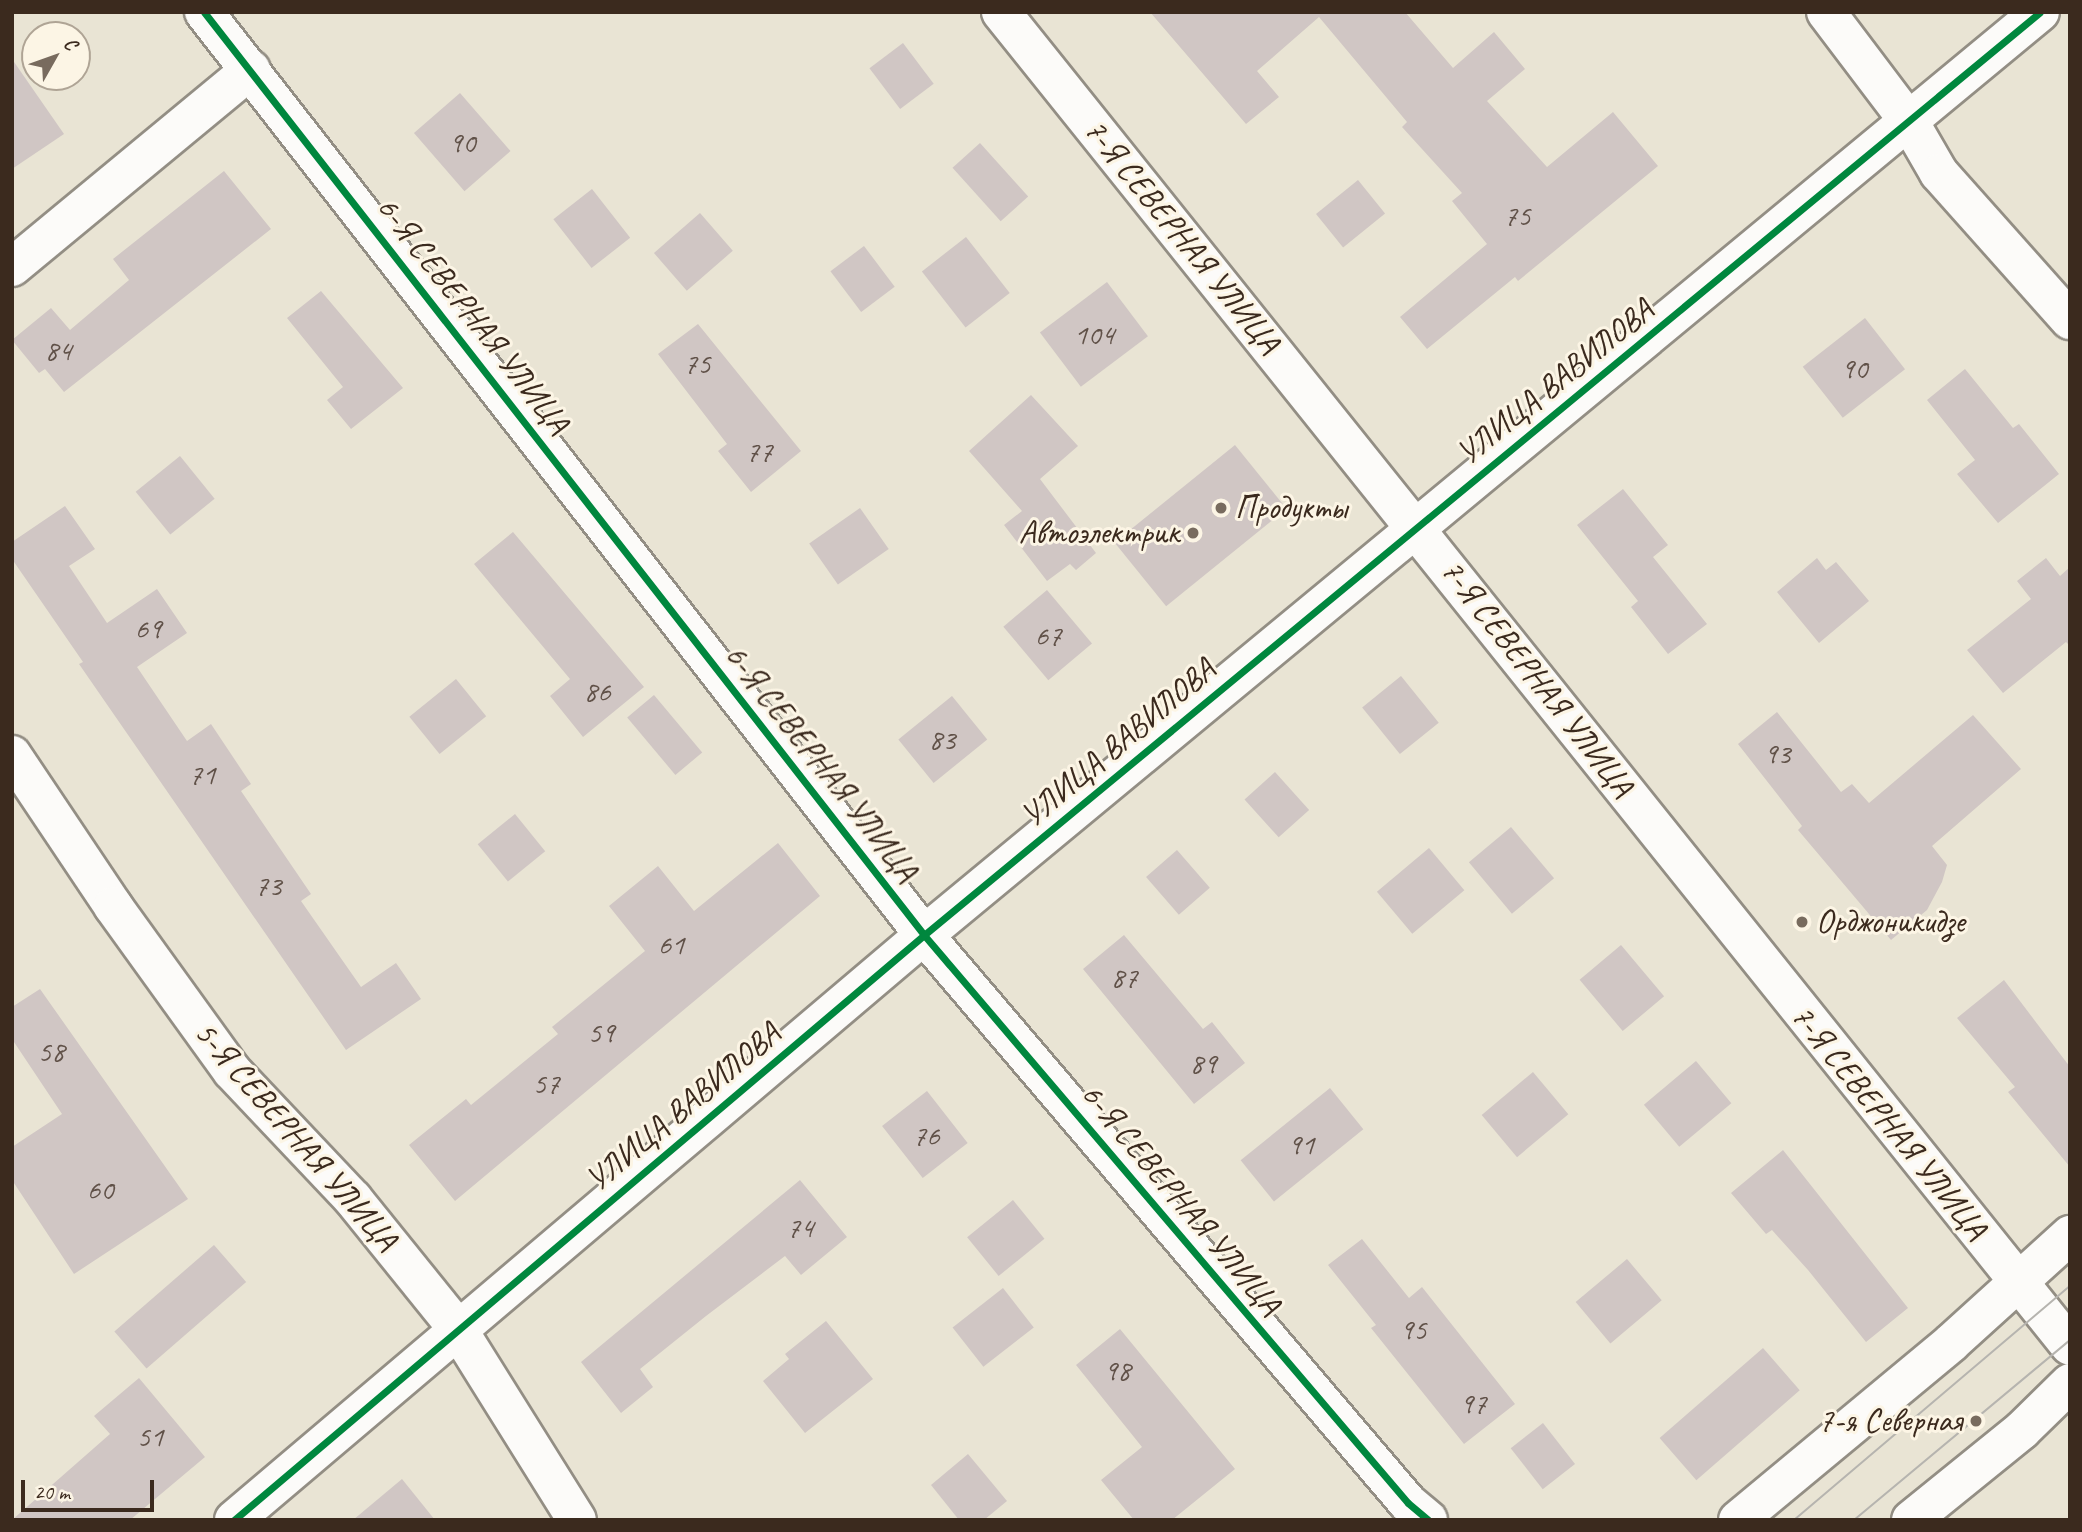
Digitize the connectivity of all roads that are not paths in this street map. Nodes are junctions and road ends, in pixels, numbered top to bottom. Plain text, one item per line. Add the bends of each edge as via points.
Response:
1 (204, 12) edge
2 (1001, 12) edge
3 (1826, 12) edge
4 (2040, 12) edge
5 (251, 69) junction
6 (1910, 122) junction
7 (12, 267) edge
8 (2070, 320) edge
9 (1417, 527) junction
10 (12, 755) edge
11 (924, 935) junction
12 (2070, 1235) edge
13 (2017, 1281) junction
14 (457, 1328) junction
15 (2070, 1346) edge
16 (2070, 1383) edge
17 (234, 1520) edge
18 (577, 1520) edge
19 (1428, 1520) edge
20 (1738, 1520) edge
21 (1911, 1520) edge

1 - 5 street, 6-Я СЕВЕРНАЯ УЛИЦА
2 - 9 street, 7-Я СЕВЕРНАЯ УЛИЦА
3 - 6 street
4 - 6 street, УЛИЦА ВАВИЛОВА
5 - 7 street
5 - 11 street, 6-Я СЕВЕРНАЯ УЛИЦА
6 - 8 street via 1939,173
6 - 9 street, УЛИЦА ВАВИЛОВА
9 - 11 street, УЛИЦА ВАВИЛОВА
9 - 13 street, 7-Я СЕВЕРНАЯ УЛИЦА
10 - 14 street, 5-Я СЕВЕРНАЯ УЛИЦА via 113,906 232,1070 353,1199
11 - 14 street, УЛИЦА ВАВИЛОВА
11 - 19 street, 6-Я СЕВЕРНАЯ УЛИЦА via 1399,1492
12 - 13 street
13 - 15 street, 7-Я СЕВЕРНАЯ УЛИЦА
13 - 20 street via 1951,1343
14 - 17 street, УЛИЦА ВАВИЛОВА
14 - 18 street, 5-Я СЕВЕРНАЯ УЛИЦА
16 - 21 street via 2022,1430

